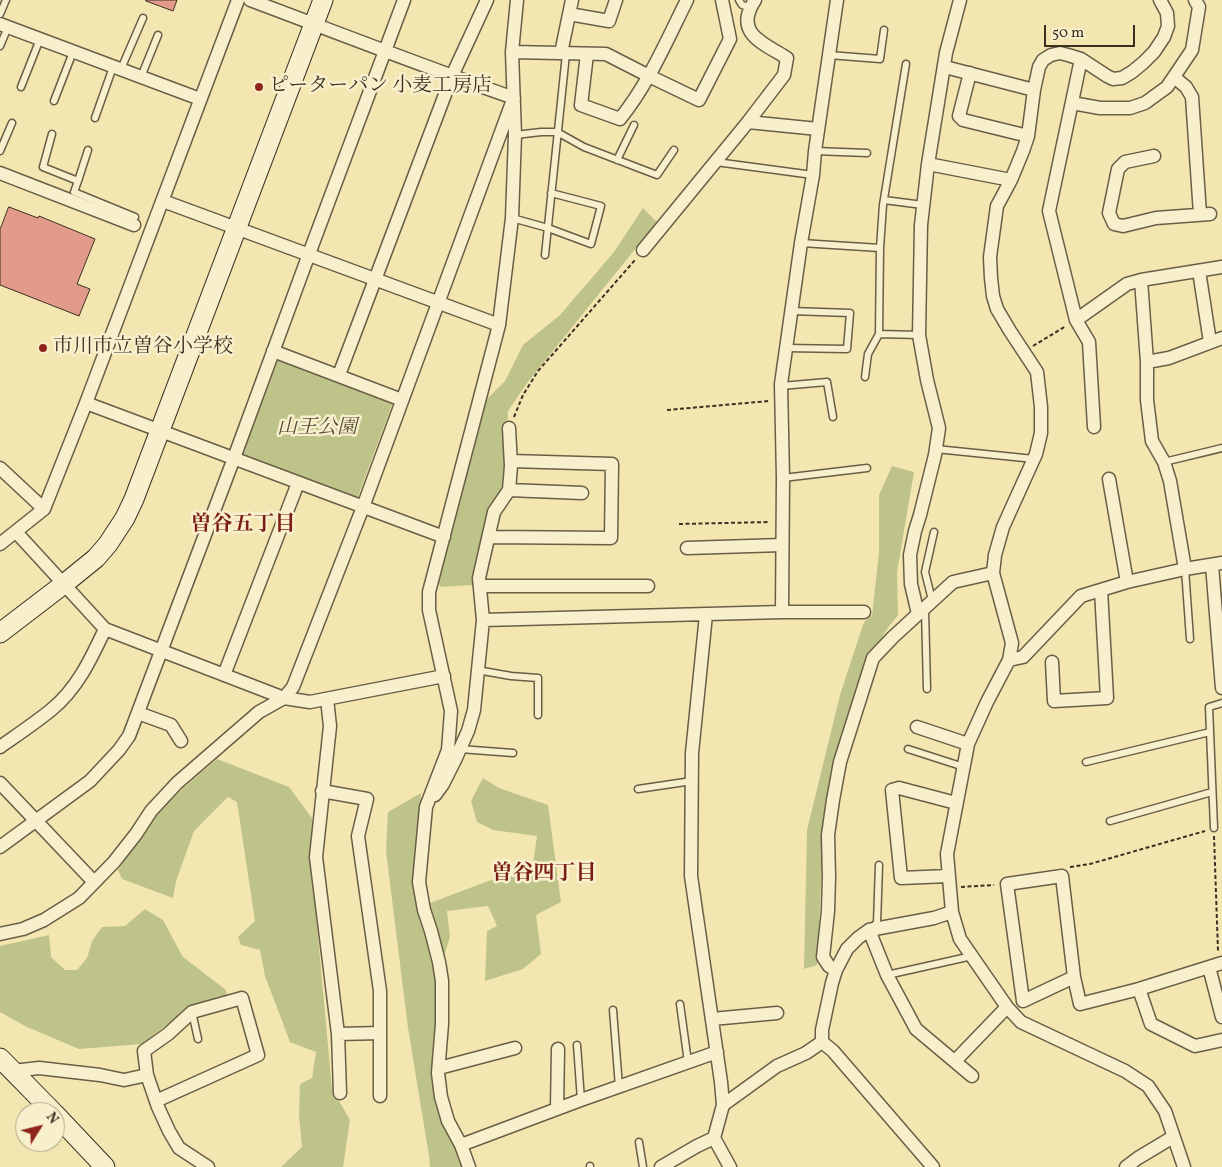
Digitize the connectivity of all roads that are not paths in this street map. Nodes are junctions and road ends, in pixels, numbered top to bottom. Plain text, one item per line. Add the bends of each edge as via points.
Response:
1 (6, 0) edge
2 (238, 0) edge
3 (250, 0) edge
4 (323, 0) edge
5 (404, 0) edge
6 (487, 0) edge
7 (517, 0) edge
8 (572, 0) edge
9 (616, 0) edge
10 (687, 0) edge
11 (722, 0) edge
12 (739, 0) edge
13 (837, 0) edge
14 (960, 0) edge
15 (1160, 0) edge
16 (1196, 0) edge
17 (753, 4) edge
18 (0, 14) edge
19 (569, 14) junction
20 (143, 18) dead end
21 (314, 24) junction
22 (4, 26) edge
23 (884, 30) dead end
24 (158, 35) dead end
25 (40, 39) junction
26 (0, 46) edge
27 (386, 50) junction
28 (73, 52) junction
29 (512, 52) junction
30 (563, 53) junction
31 (587, 54) junction
32 (829, 55) junction
33 (1081, 59) junction
34 (906, 64) dead end
35 (945, 67) junction
36 (117, 68) junction
37 (970, 74) junction
38 (452, 76) junction
39 (649, 76) junction
40 (141, 77) junction
41 (1174, 77) junction
42 (21, 88) dead end
43 (1034, 90) junction
44 (514, 98) junction
45 (200, 99) junction
46 (54, 101) dead end
47 (1072, 103) junction
48 (95, 118) dead end
49 (748, 122) junction
50 (12, 123) dead end
51 (634, 125) dead end
52 (818, 129) junction
53 (557, 132) junction
54 (52, 134) dead end
55 (515, 136) junction
56 (1028, 136) junction
57 (0, 150) edge
58 (88, 150) dead end
59 (674, 150) dead end
60 (815, 151) junction
61 (867, 153) dead end
62 (1154, 156) dead end
63 (618, 160) junction
64 (716, 162) junction
65 (928, 164) junction
66 (0, 173) edge
67 (813, 175) junction
68 (1011, 180) junction
69 (74, 191) junction
70 (551, 193) junction
71 (884, 200) junction
72 (163, 201) junction
73 (924, 205) junction
74 (512, 218) junction
75 (135, 221) dead end
76 (236, 228) junction
77 (548, 228) junction
78 (801, 243) junction
79 (880, 248) junction
80 (644, 250) road end
81 (309, 254) junction
82 (545, 255) dead end
83 (1222, 267) edge
84 (1199, 271) junction
85 (375, 279) junction
86 (1141, 280) junction
87 (438, 302) junction
88 (792, 311) junction
89 (1076, 320) junction
90 (499, 325) junction
91 (879, 334) junction
92 (919, 335) junction
93 (1216, 340) edge
94 (786, 348) junction
95 (273, 351) junction
96 (1147, 362) junction
97 (339, 376) junction
98 (864, 377) dead end
99 (781, 386) junction
100 (402, 400) junction
101 (86, 403) junction
102 (833, 418) dead end
103 (1094, 427) dead end
104 (509, 428) road end
105 (160, 430) junction
106 (1222, 448) edge
107 (936, 449) junction
108 (234, 458) junction
109 (1034, 459) junction
110 (511, 461) junction
111 (1164, 462) junction
112 (867, 468) dead end
113 (2, 472) edge
114 (783, 478) junction
115 (1109, 479) dead end
116 (298, 483) junction
117 (509, 490) junction
118 (582, 493) dead end
119 (363, 507) junction
120 (44, 509) junction
121 (16, 532) junction
122 (934, 532) dead end
123 (489, 536) junction
124 (444, 537) junction
125 (0, 544) edge
126 (782, 545) junction
127 (687, 548) dead end
128 (1217, 564) edge
129 (1185, 569) junction
130 (993, 573) junction
131 (1127, 582) junction
132 (64, 584) junction
133 (480, 586) junction
134 (648, 586) dead end
135 (1101, 590) junction
136 (925, 608) junction
137 (782, 612) junction
138 (864, 612) dead end
139 (706, 615) junction
140 (482, 620) junction
141 (105, 629) junction
142 (0, 633) edge
143 (1190, 639) dead end
144 (161, 651) junction
145 (1009, 660) junction
146 (1052, 662) dead end
147 (478, 670) junction
148 (224, 675) junction
149 (444, 676) junction
150 (1222, 688) edge
151 (927, 689) dead end
152 (284, 698) junction
153 (327, 699) junction
154 (1222, 703) edge
155 (138, 712) junction
156 (538, 716) dead end
157 (917, 727) dead end
158 (1210, 732) junction
159 (181, 740) dead end
160 (968, 744) junction
161 (0, 747) edge
162 (460, 749) junction
163 (908, 749) dead end
164 (513, 753) dead end
165 (1086, 762) dead end
166 (964, 767) junction
167 (692, 781) junction
168 (0, 783) edge
169 (638, 789) dead end
170 (322, 791) junction
171 (1212, 792) junction
172 (956, 803) junction
173 (426, 807) junction
174 (1110, 821) dead end
175 (35, 822) junction
176 (1214, 828) road end
177 (0, 847) edge
178 (879, 865) dead end
179 (94, 882) junction
180 (948, 882) junction
181 (952, 912) junction
182 (869, 930) junction
183 (0, 934) edge
184 (972, 956) junction
185 (1217, 964) edge
186 (836, 970) junction
187 (887, 975) junction
188 (1074, 976) junction
189 (1139, 988) junction
190 (680, 1004) dead end
191 (1007, 1007) junction
192 (613, 1010) dead end
193 (192, 1012) junction
194 (777, 1013) dead end
195 (1222, 1017) edge
196 (712, 1019) junction
197 (338, 1034) junction
198 (380, 1034) junction
199 (198, 1039) dead end
200 (1222, 1040) edge
201 (822, 1042) junction
202 (577, 1045) dead end
203 (514, 1048) dead end
204 (558, 1049) dead end
205 (717, 1052) junction
206 (955, 1061) junction
207 (688, 1062) junction
208 (6, 1065) edge
209 (439, 1068) junction
210 (147, 1075) junction
211 (972, 1076) dead end
212 (619, 1087) junction
213 (340, 1093) dead end
214 (380, 1096) dead end
215 (582, 1100) junction
216 (156, 1101) junction
217 (43, 1102) edge
218 (723, 1105) junction
219 (557, 1109) junction
220 (65, 1124) edge
221 (1173, 1137) junction
222 (714, 1138) junction
223 (639, 1142) dead end
224 (461, 1145) junction
225 (106, 1167) edge
226 (208, 1167) edge
227 (469, 1167) edge
228 (643, 1167) edge
229 (661, 1167) edge
230 (730, 1167) edge
231 (932, 1167) edge
232 (1126, 1167) edge
233 (1184, 1167) edge

1 - 18 lane
2 - 45 street
3 - 21 street
4 - 21 street
5 - 27 street
6 - 38 street
7 - 29 street
8 - 19 street
9 - 19 street via 608,21
10 - 39 street
11 - 39 street via 730,39 699,100
12 - 17 lane via 742,5
13 - 32 street
14 - 35 street
15 - 33 street via 1168,13 1164,37 1154,52 1132,72 1113,79
16 - 41 street via 1199,7 1192,50
17 - 49 street via 747,21 749,31 755,39 787,58 784,75
19 - 30 street
20 - 36 lane
21 - 27 street
21 - 76 street
22 - 25 street
22 - 26 lane
23 - 32 lane via 880,59
24 - 40 lane
25 - 28 street
25 - 42 lane
27 - 38 street
27 - 81 street
28 - 36 street
28 - 46 lane
29 - 30 street
29 - 44 street
30 - 31 street
30 - 53 lane
31 - 39 street via 606,54
31 - 39 street via 581,105 620,119
32 - 52 street
33 - 43 street via 1060,53 1043,60
33 - 47 street
34 - 71 lane
35 - 37 street
35 - 65 street
36 - 40 street
36 - 48 lane
37 - 43 street
37 - 56 street via 959,116 963,120
38 - 44 street
38 - 85 street
40 - 45 street
41 - 47 street via 1167,87 1145,103 1130,108 1100,108
41 - 62 street via 1192,97 1205,214 1156,218 1122,226 1114,224 1108,213 1118,169 1125,162
43 - 56 street
44 - 55 street
44 - 87 street
45 - 72 street
47 - 89 street via 1049,211
49 - 52 street
49 - 64 street
50 - 57 lane
51 - 63 lane
52 - 60 street
53 - 55 lane
53 - 63 lane
53 - 70 lane
54 - 69 lane via 43,167
55 - 74 street
56 - 68 street
58 - 69 lane
59 - 63 lane via 657,175
60 - 61 lane
60 - 67 street
64 - 67 lane
64 - 80 street
65 - 68 street
65 - 73 street
66 - 69 street
67 - 78 street
68 - 109 street via 997,206 990,257 991,278 997,309 1037,372 1041,433
69 - 75 street
70 - 77 lane
70 - 77 lane via 601,206 591,244
71 - 73 lane
71 - 79 lane
72 - 76 street
72 - 101 street
73 - 92 street
74 - 77 lane
74 - 90 street
76 - 81 street
76 - 105 street
77 - 82 lane
78 - 79 lane
78 - 88 street
79 - 91 lane
81 - 85 street
81 - 95 street
83 - 84 street
84 - 86 street
84 - 93 street
85 - 87 street
85 - 97 street
86 - 89 street via 1127,284
86 - 96 street
87 - 90 street
87 - 100 street
88 - 94 street
88 - 94 lane via 850,313 848,348
89 - 103 street via 1090,342
90 - 124 street
91 - 92 lane
91 - 98 lane via 868,354
92 - 107 street via 939,428
93 - 96 street via 1169,358
94 - 99 street
95 - 97 street
95 - 108 street
96 - 111 street via 1152,441
97 - 100 street
99 - 102 lane via 827,382
99 - 114 street
100 - 119 street
101 - 105 street
101 - 120 street
104 - 110 street
105 - 108 street
105 - 132 street via 125,518 96,558
106 - 111 lane
107 - 109 lane
107 - 136 street via 910,555 911,584
108 - 116 street
108 - 144 street
109 - 130 street via 1003,526
110 - 117 street
110 - 123 street via 612,464 611,538
111 - 129 street
112 - 114 lane
113 - 120 street
114 - 126 street
115 - 131 street
116 - 119 street
116 - 148 street
117 - 118 street
117 - 123 street via 494,512
119 - 124 street
119 - 152 street via 293,688
120 - 121 street
121 - 125 street
121 - 132 street
122 - 136 lane via 925,572
123 - 133 street
124 - 149 street via 429,592 429,610
126 - 127 street
126 - 137 street
128 - 129 street
128 - 150 street
129 - 131 street
129 - 143 lane
130 - 136 street via 953,582
130 - 145 street via 1012,643
131 - 135 street
132 - 141 street
132 - 142 street
133 - 134 street
133 - 140 street
135 - 145 street via 1082,596 1023,657
135 - 146 street via 1107,698 1054,701
136 - 151 lane
136 - 186 street via 873,658 840,762 828,835 828,912 823,957
137 - 138 street
137 - 139 street
139 - 140 street
139 - 167 street
140 - 147 street
141 - 144 street
141 - 161 street via 87,667 72,688 52,710
144 - 148 street
144 - 155 street
145 - 160 street
147 - 156 lane via 538,678
147 - 162 street via 474,710
148 - 152 street
149 - 153 street
149 - 173 street via 451,711 448,750
152 - 153 street via 310,702
152 - 179 street via 259,712 177,784
153 - 170 street via 330,726
154 - 158 lane via 1209,707
155 - 159 street via 171,725
155 - 175 street via 129,736 112,758 90,781
157 - 160 street
158 - 165 lane
158 - 171 lane
160 - 166 street
162 - 164 lane
162 - 173 street via 443,784
163 - 166 lane
166 - 172 street
167 - 169 lane
167 - 196 street via 691,876
168 - 175 street
170 - 197 street via 316,856
170 - 198 street via 367,799 358,836 380,991
171 - 174 lane
171 - 176 lane
172 - 180 street via 947,854
172 - 180 street via 899,788 892,790 900,878
173 - 209 street via 419,882 442,981
175 - 177 street
175 - 179 street
178 - 182 lane via 877,923
179 - 183 street via 79,898 44,920
180 - 181 street
181 - 182 street
181 - 184 street via 960,939
182 - 186 street via 846,949
182 - 187 street
184 - 187 lane
184 - 191 street
185 - 189 street
185 - 195 street
186 - 201 street
187 - 206 street via 916,1029
188 - 188 street via 1062,876 1007,884 1023,1001
188 - 189 street via 1080,1004
189 - 200 street via 1151,1024 1195,1046
190 - 207 lane
191 - 206 street
191 - 221 street via 1021,1022 1125,1071 1148,1086 1165,1111
192 - 212 lane
193 - 199 lane
193 - 210 street via 144,1051
193 - 216 street via 242,998 258,1056
194 - 196 street
196 - 205 street
197 - 198 street
197 - 213 street
198 - 214 street
201 - 218 street via 777,1066
201 - 231 street
202 - 215 lane
203 - 209 street
204 - 219 street
205 - 207 street
205 - 218 street
206 - 211 street
207 - 212 street
208 - 210 street via 124,1080
208 - 217 street
209 - 224 street via 443,1105
210 - 216 street
212 - 215 street
215 - 219 street
216 - 226 street via 179,1148
218 - 222 street
219 - 224 street
220 - 225 street
221 - 232 street
221 - 233 street
222 - 229 street
222 - 230 street
223 - 228 lane
224 - 227 street

